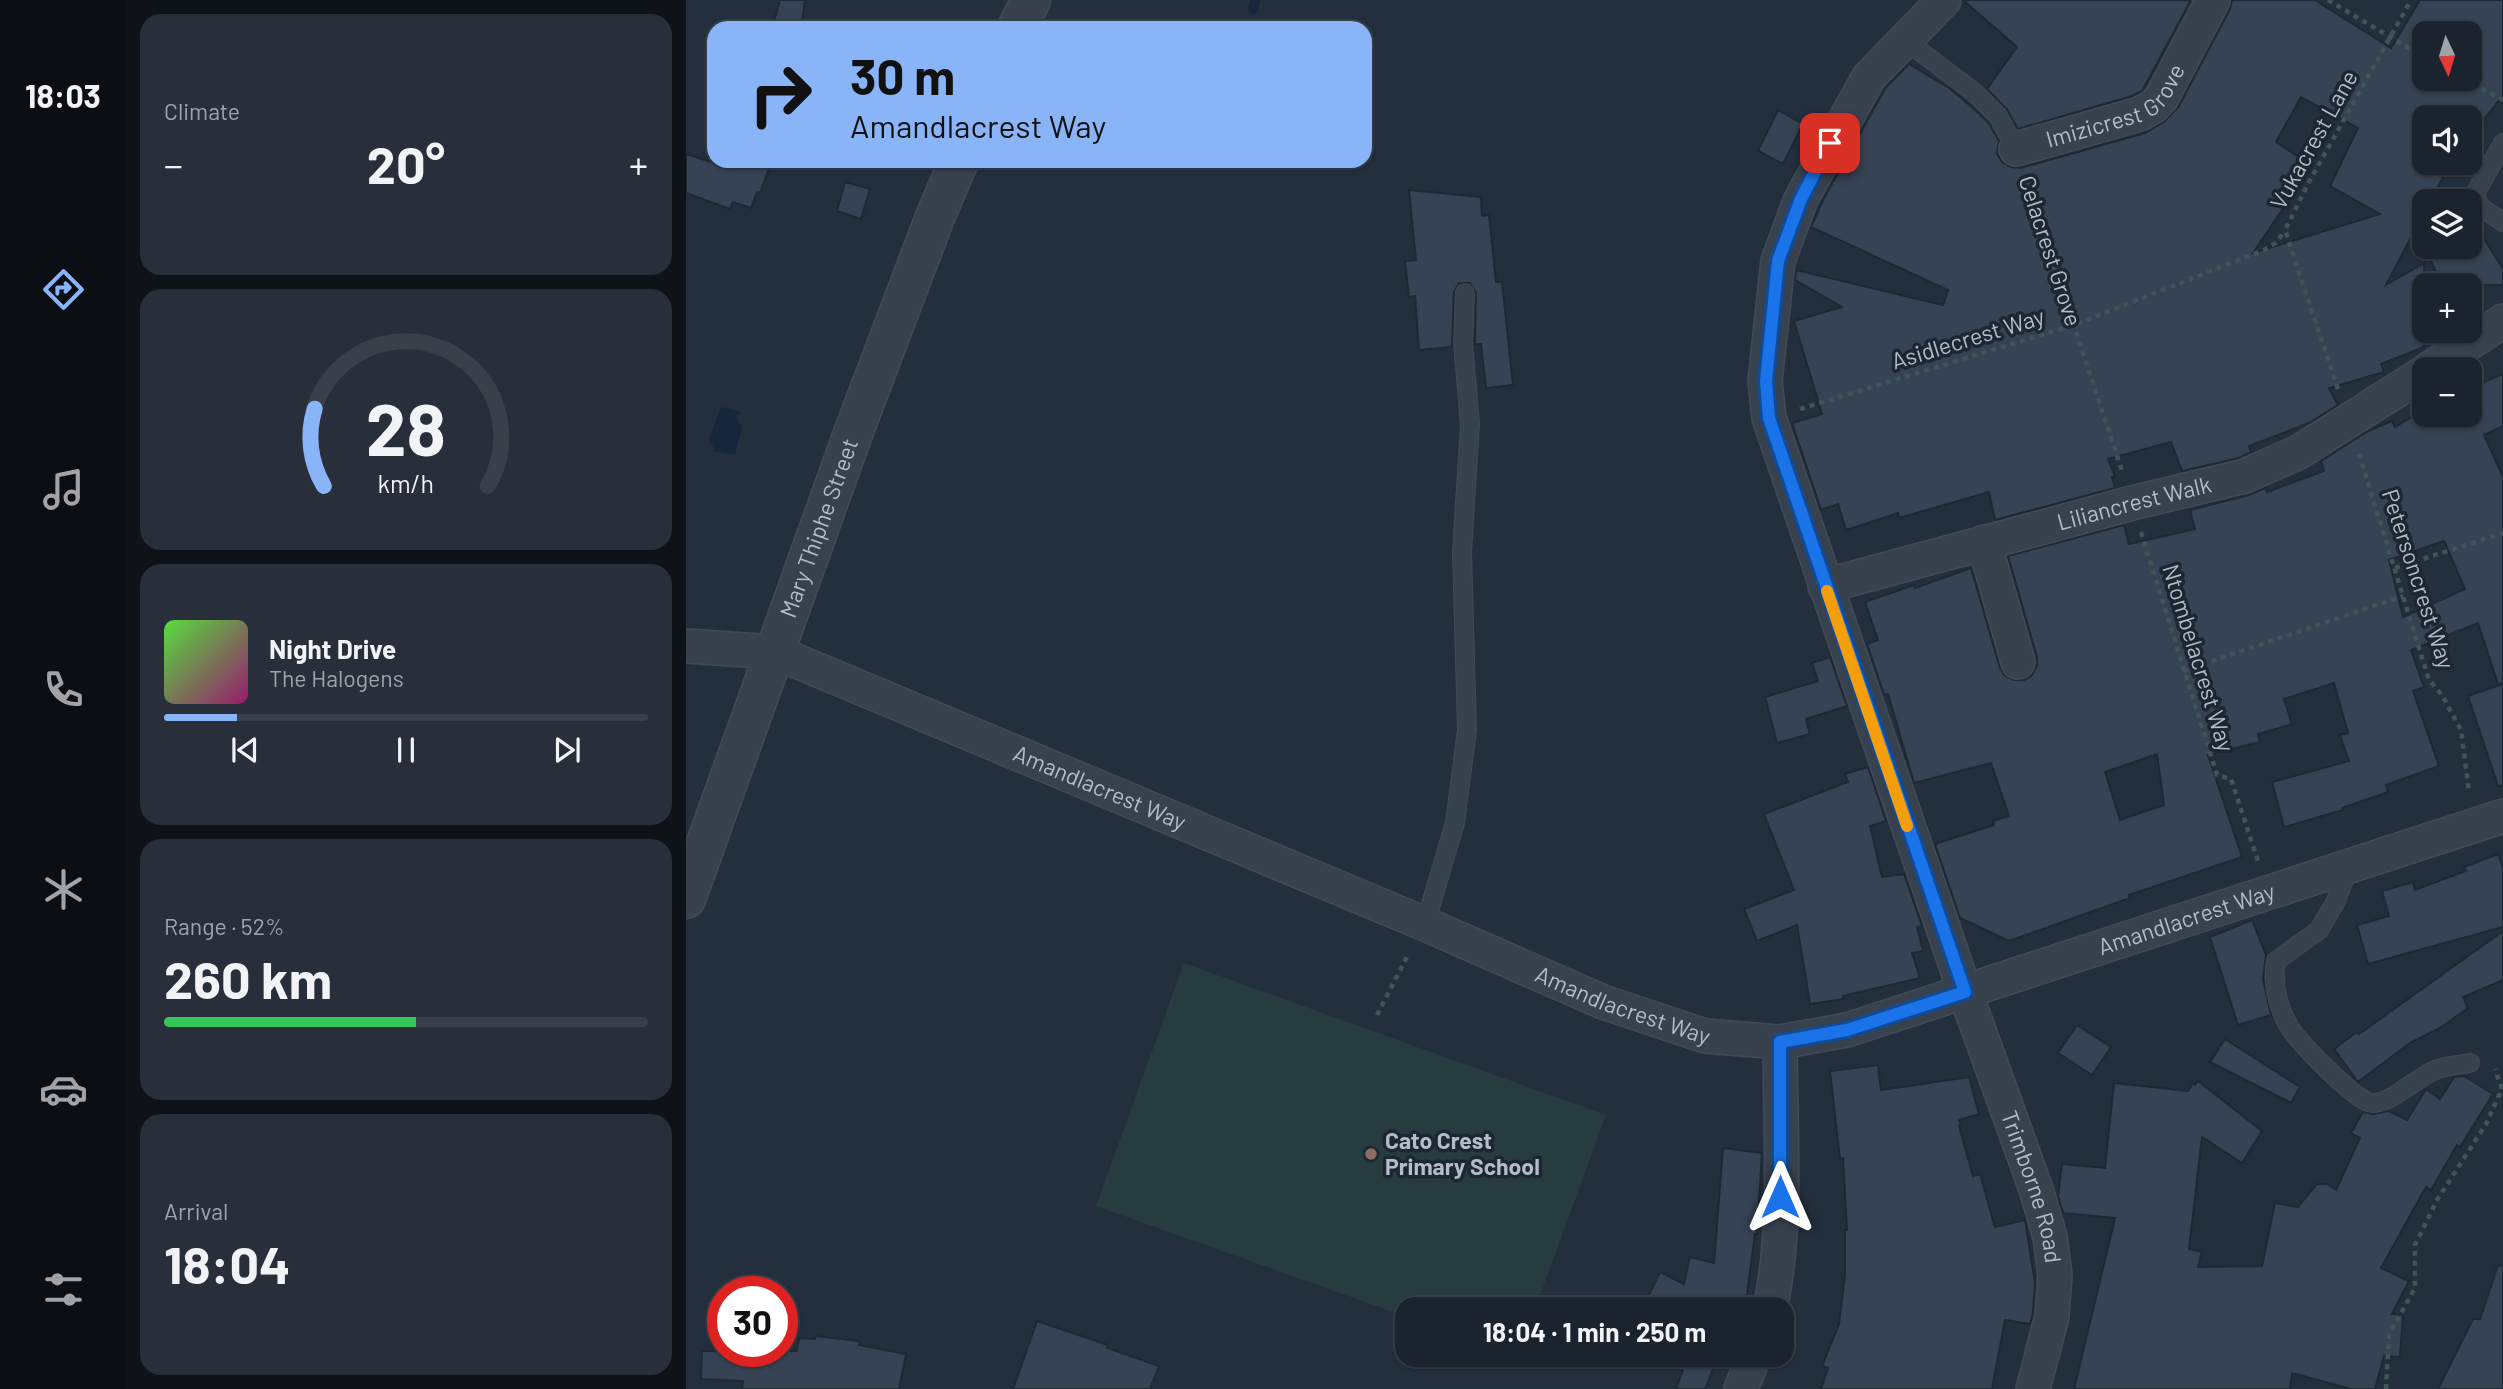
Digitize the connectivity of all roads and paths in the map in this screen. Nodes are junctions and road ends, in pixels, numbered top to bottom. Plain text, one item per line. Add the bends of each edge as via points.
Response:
1 (1031, 0) edge
2 (1944, 0) edge
3 (2213, 0) edge
4 (2328, 0) edge
5 (2411, 0) edge
6 (1020, 21) edge
7 (2390, 38) junction
8 (1905, 40) junction
9 (2412, 50) edge
10 (2482, 89) edge
11 (2503, 100) edge
12 (2503, 143) edge
13 (2016, 149) junction
14 (956, 168) edge
15 (2503, 222) edge
16 (2285, 230) junction
17 (1465, 293) dead end
18 (2503, 321) edge
19 (2074, 325) junction
20 (2448, 357) edge
21 (2412, 381) edge
22 (1769, 418) junction
23 (2349, 421) junction
24 (2132, 503) junction
25 (2503, 533) edge
26 (1984, 542) junction
27 (2395, 568) junction
28 (1825, 586) junction
29 (2403, 596) junction
30 (686, 646) edge
31 (775, 652) junction
32 (2018, 662) dead end
33 (2183, 671) junction
34 (2492, 820) edge
35 (2349, 866) junction
36 (2268, 893) junction
37 (686, 899) edge
38 (1425, 924) junction
39 (1965, 992) junction
40 (1377, 1015) dead end
41 (1780, 1042) junction
42 (2470, 1063) dead end
43 (2495, 1066) dead end
44 (1772, 1297) edge
45 (1750, 1367) edge
46 (1741, 1389) edge
47 (2033, 1389) edge
48 (2386, 1389) edge

1 - 6 street
2 - 8 street, Trimborne Road
3 - 13 street, Imizicrest Grove via 2154,106
4 - 7 path
5 - 7 path, Vukacrest Lane
7 - 9 path
7 - 16 path, Vukacrest Lane
8 - 13 lane, Celacrest Grove via 1975,93 1998,116
8 - 22 street, Trimborne Road via 1868,76 1801,199 1787,235 1778,261 1767,369
10 - 11 path
12 - 15 lane via 2474,194 2479,206
13 - 19 path, Celacrest Grove
14 - 31 street, Mary Thiphe Street via 854,430
16 - 19 path, Asidlecrest Way via 2264,250
16 - 23 path, Vukacrest Lane
17 - 38 lane via 1463,343 1470,424 1462,552 1467,730 1455,823
18 - 20 street
19 - 22 path, Asidlecrest Way
19 - 24 path, Celacrest Grove
21 - 23 street, Liliancrest Walk
22 - 28 street, Trimborne Road
23 - 24 street, Liliancrest Walk via 2299,452 2245,476
23 - 27 path, Petersoncrest Way
24 - 26 street, Liliancrest Walk
24 - 33 path, Ntombelacrest Way
25 - 27 path
26 - 28 street, Liliancrest Walk
26 - 32 street
27 - 29 path, Petersoncrest Way
28 - 39 street, Trimborne Road
29 - 33 path
29 - 34 path, Petersoncrest Way via 2429,680 2461,730 2469,793
30 - 31 street, Amandlacrest Way
31 - 37 street, Mary Thiphe Street
31 - 38 street, Amandlacrest Way
33 - 36 path, Ntombelacrest Way via 2217,775 2231,779
34 - 35 street, Amandlacrest Way
35 - 36 street, Amandlacrest Way
35 - 42 lane via 2319,930 2276,961 2276,993 2289,1028 2362,1101 2389,1100 2437,1069
36 - 39 street, Amandlacrest Way
38 - 40 path
38 - 41 street, Amandlacrest Way via 1603,1002 1705,1036
39 - 41 street, Amandlacrest Way via 1847,1030
39 - 47 street, Trimborne Road via 2050,1237 2055,1275 2052,1316
41 - 44 street via 1780,1222
43 - 48 path via 2502,1089 2415,1245 2415,1288 2389,1335
45 - 46 street

